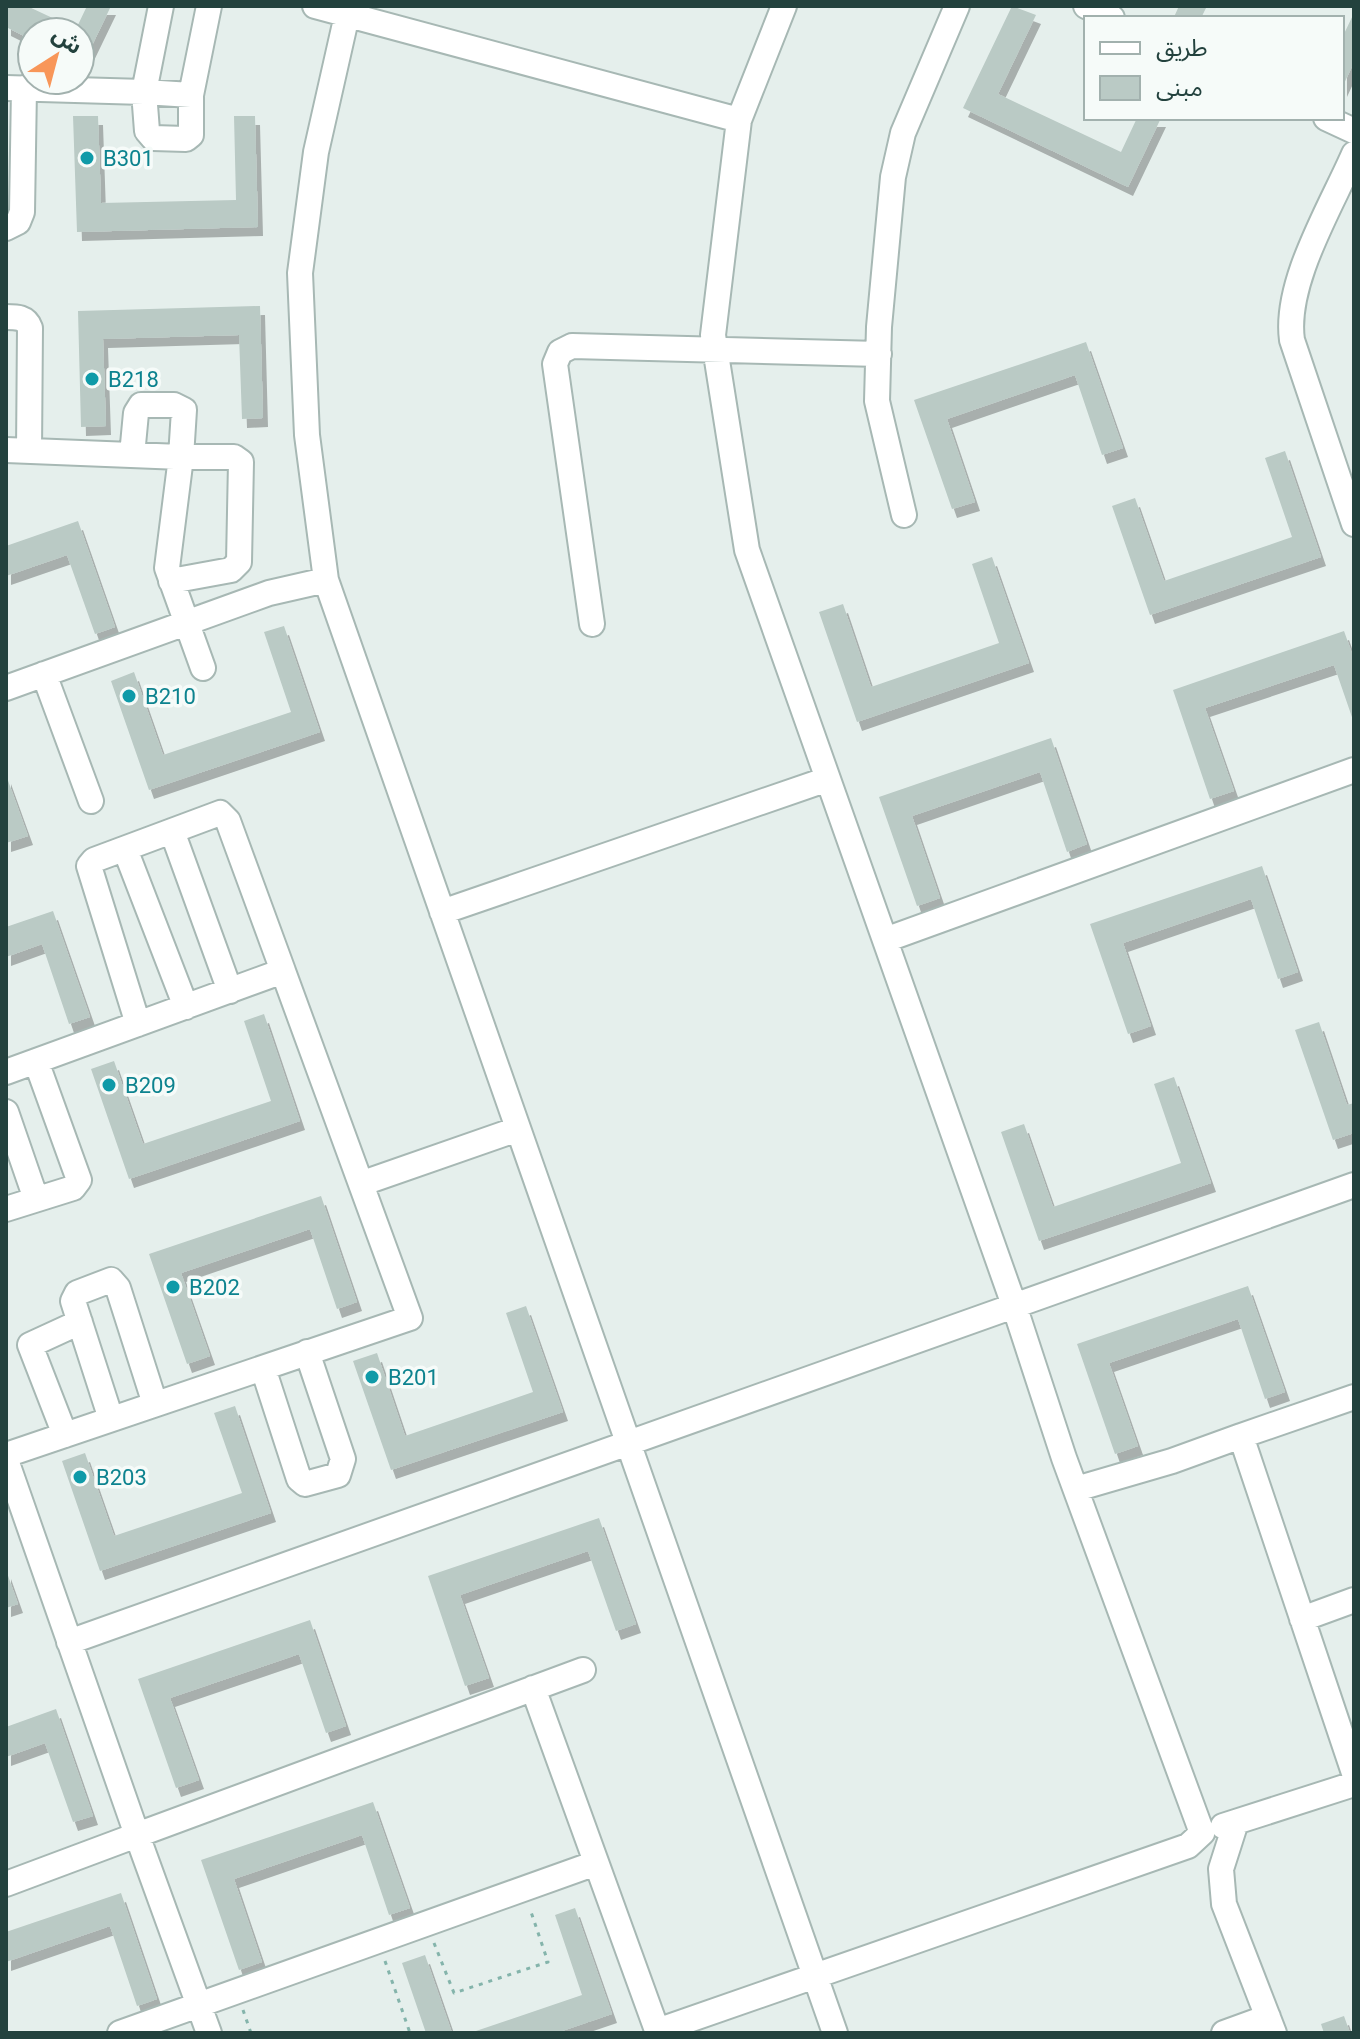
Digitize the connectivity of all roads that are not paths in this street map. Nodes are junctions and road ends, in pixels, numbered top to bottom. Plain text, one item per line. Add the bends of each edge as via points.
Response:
1 (161, 6) edge
2 (209, 6) edge
3 (315, 6) edge
4 (784, 6) edge
5 (957, 6) edge
6 (1086, 6) edge
7 (348, 10) edge
8 (1108, 16) edge
9 (15, 88) edge
10 (144, 92) junction
11 (191, 95) junction
12 (739, 120) junction
13 (1330, 120) edge
14 (1354, 131) edge
15 (1354, 154) edge
16 (6, 228) edge
17 (6, 317) edge
18 (715, 349) junction
19 (879, 354) junction
20 (18, 450) edge
21 (132, 455) junction
22 (181, 457) junction
23 (904, 515) dead end
24 (1354, 524) edge
25 (326, 580) junction
26 (171, 581) junction
27 (186, 623) junction
28 (592, 624) dead end
29 (203, 668) dead end
30 (44, 674) junction
31 (6, 688) edge
32 (1354, 770) edge
33 (828, 779) junction
34 (91, 801) dead end
35 (172, 831) junction
36 (125, 849) junction
37 (442, 912) junction
38 (885, 940) junction
39 (283, 971) junction
40 (230, 991) junction
41 (186, 1007) junction
42 (138, 1024) junction
43 (36, 1061) junction
44 (6, 1072) edge
45 (6, 1112) edge
46 (518, 1129) junction
47 (363, 1183) junction
48 (1354, 1185) edge
49 (36, 1199) junction
50 (6, 1209) edge
51 (1014, 1305) junction
52 (80, 1322) junction
53 (307, 1352) junction
54 (263, 1368) junction
55 (1354, 1397) edge
56 (155, 1404) junction
57 (111, 1419) junction
58 (65, 1435) junction
59 (1241, 1436) junction
60 (628, 1442) junction
61 (6, 1458) edge
62 (1076, 1489) junction
63 (1354, 1600) edge
64 (1302, 1619) junction
65 (69, 1642) junction
66 (583, 1670) dead end
67 (533, 1688) junction
68 (1354, 1773) edge
69 (1354, 1784) edge
70 (1236, 1822) junction
71 (1202, 1833) junction
72 (137, 1835) junction
73 (596, 1863) junction
74 (6, 1884) edge
75 (815, 1976) junction
76 (199, 2005) junction
77 (1271, 2025) edge
78 (658, 2032) edge
79 (120, 2033) edge
80 (209, 2033) edge
81 (835, 2033) edge
82 (1224, 2033) edge

1 - 10 street
2 - 11 street
3 - 7 street
4 - 12 street
5 - 19 street via 903,133 896,162
6 - 8 street
7 - 12 street
7 - 25 street via 316,152 300,273 307,435
9 - 10 street
9 - 16 street via 22,212 18,222
10 - 11 street
10 - 11 street via 147,131 153,138 191,135
12 - 18 street
13 - 14 street
15 - 24 street via 1305,265 1289,318
17 - 20 street via 19,317 30,328
18 - 19 street
18 - 28 street via 572,346 560,352 555,364
18 - 33 street via 747,550
19 - 23 street via 877,401
20 - 21 street
21 - 22 street
21 - 22 street via 141,405 174,405 184,410
22 - 26 street via 167,568
22 - 26 street via 234,457 241,462 239,562 231,570
25 - 27 street via 269,593
25 - 37 street
26 - 27 street
27 - 29 street
27 - 30 street
30 - 31 street
30 - 34 street
32 - 38 street
33 - 37 street
33 - 38 street
35 - 36 street
35 - 39 street via 220,813 228,821
35 - 40 street
36 - 41 street
36 - 42 street via 94,860 89,876
37 - 46 street
38 - 51 street
39 - 40 street
39 - 47 street
40 - 41 street
41 - 42 street
42 - 43 street
43 - 44 street
43 - 49 street via 79,1180 73,1188
45 - 49 street
46 - 47 street
46 - 60 street
47 - 53 street via 410,1318
48 - 51 street
49 - 50 street
51 - 60 street
51 - 62 street
52 - 56 street via 73,1301 77,1293 111,1280
52 - 57 street
52 - 58 street via 30,1345
53 - 54 street
53 - 54 street via 343,1459 338,1475 305,1484 299,1479
54 - 56 street
55 - 59 street
56 - 57 street
57 - 58 street
58 - 61 street
59 - 62 street
59 - 64 street
60 - 65 street
60 - 75 street
61 - 65 street
62 - 71 street
63 - 64 street
64 - 68 street
65 - 72 street
66 - 67 street
67 - 72 street
67 - 73 street
69 - 70 street
70 - 71 street
70 - 77 street via 1221,1869 1224,1904
71 - 75 street via 1188,1846
72 - 74 street
72 - 76 street
73 - 76 street
73 - 78 street
75 - 78 street
75 - 81 street
76 - 79 street
76 - 80 street
77 - 82 street

